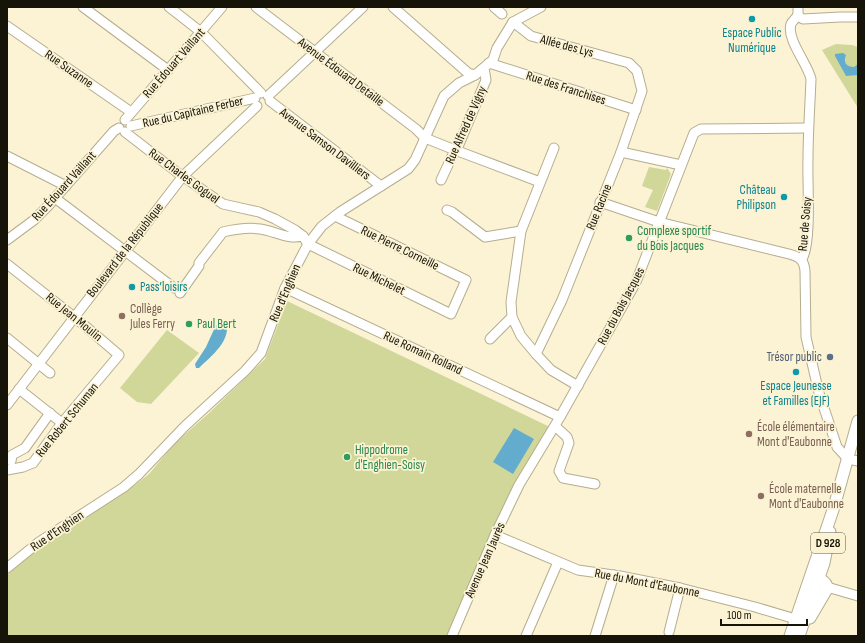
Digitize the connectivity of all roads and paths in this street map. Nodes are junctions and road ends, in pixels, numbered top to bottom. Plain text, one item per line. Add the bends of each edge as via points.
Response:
1 (83, 7) edge
2 (169, 7) edge
3 (222, 7) edge
4 (256, 7) edge
5 (363, 7) edge
6 (393, 7) edge
7 (494, 7) edge
8 (541, 7) edge
9 (858, 12) edge
10 (802, 13) edge
11 (502, 14) dead end
12 (840, 17) junction
13 (858, 17) edge
14 (513, 22) junction
15 (7, 26) edge
16 (201, 32) junction
17 (316, 52) junction
18 (625, 61) joint
19 (489, 67) junction
20 (168, 70) junction
21 (463, 70) junction
22 (475, 75) junction
23 (459, 83) junction
24 (262, 99) junction
25 (636, 110) junction
26 (131, 112) junction
27 (125, 127) junction
28 (808, 128) junction
29 (425, 138) junction
30 (554, 148) dead end
31 (455, 150) junction
32 (621, 152) junction
33 (7, 156) edge
34 (681, 165) junction
35 (183, 176) junction
36 (441, 180) dead end
37 (540, 182) junction
38 (66, 186) junction
39 (381, 186) junction
40 (55, 198) junction
41 (600, 202) junction
42 (447, 210) dead end
43 (335, 216) junction
44 (659, 222) junction
45 (521, 232) junction
46 (303, 236) junction
47 (7, 240) edge
48 (308, 244) junction
49 (125, 251) junction
50 (802, 259) junction
51 (7, 264) edge
52 (285, 288) junction
53 (451, 314) joint
54 (74, 317) junction
55 (512, 317) junction
56 (7, 338) edge
57 (490, 339) dead end
58 (536, 354) junction
59 (39, 363) junction
60 (50, 373) dead end
61 (103, 375) joint
62 (578, 386) junction
63 (19, 389) junction
64 (8, 402) edge
65 (50, 413) junction
66 (560, 417) junction
67 (858, 420) edge
68 (62, 423) junction
69 (555, 426) junction
70 (835, 437) junction
71 (852, 443) junction
72 (853, 460) edge
73 (11, 461) dead end
74 (7, 470) edge
75 (595, 484) dead end
76 (519, 485) joint
77 (834, 508) junction
78 (496, 535) junction
79 (558, 562) junction
80 (7, 568) edge
81 (614, 575) junction
82 (820, 579) junction
83 (680, 588) junction
84 (858, 596) edge
85 (799, 620) junction
86 (669, 632) dead end
87 (796, 635) edge
88 (452, 636) edge
89 (526, 636) edge
90 (595, 636) edge

1 - 20 street
2 - 16 street, Avenue Samson Davilliers
3 - 16 street, Rue Édouart Vaillant
4 - 17 street, Avenue Édouard Detaille
5 - 17 street, Boulevard de la République
6 - 21 street
7 - 11 street
8 - 14 street
9 - 12 street
10 - 12 street via 821,18
10 - 28 street, Rue de Soisy via 791,23 791,33 810,73
12 - 13 street
14 - 18 street, Allée des Lys via 531,36
14 - 19 street, Rue d'Enghien
15 - 26 street, Rue Suzanne
16 - 20 street, Rue Édouart Vaillant
16 - 24 street, Avenue Samson Davilliers
17 - 24 street, Boulevard de la République
17 - 29 street, Avenue Édouard Detaille
18 - 25 street, Rue Racine via 635,68 640,81 642,91
19 - 22 street, Rue d'Enghien
19 - 25 street, Rue des Franchises
19 - 31 street, Rue Alfred de Vigny via 486,80
20 - 26 street, Rue Édouart Vaillant
21 - 22 street
21 - 23 street via 464,75
22 - 23 street, Rue d'Enghien
23 - 29 street, Rue d'Enghien via 444,96
24 - 27 street, Rue du Capitaine Ferber
24 - 35 street, Boulevard de la République
24 - 39 street, Avenue Samson Davilliers
25 - 32 street, Rue Racine
26 - 27 street, Rue Édouart Vaillant
27 - 35 street, Rue Charles Goguel
27 - 38 street, Rue Édouard Vaillant via 114,131
28 - 34 street, Rue du Bois Jacques via 701,129 693,135
28 - 50 street, Rue de Soisy via 808,212 806,249
29 - 31 street
29 - 39 street, Rue d'Enghien via 408,169
30 - 37 street
31 - 36 street, Rue Alfred de Vigny
31 - 37 street
32 - 34 street
32 - 41 street, Rue Racine
33 - 38 street
34 - 44 street, Rue du Bois Jacques
35 - 46 street, Rue Charles Goguel via 223,204 259,212
35 - 49 street, Boulevard de la République
37 - 45 street
38 - 40 street, Rue Édouard Vaillant
39 - 43 street, Rue d'Enghien
40 - 47 street, Rue Édouard Vaillant via 34,220
40 - 49 street
41 - 44 street
41 - 58 street, Rue Racine via 562,300
42 - 45 street via 485,237
43 - 48 street, Rue d'Enghien via 322,226
43 - 53 street, Rue Pierre Corneille via 466,280
44 - 50 street
44 - 62 street, Rue du Bois Jacques via 636,282
45 - 55 street via 511,302
46 - 48 street, Rue Charles Goguel
46 - 49 street via 289,238 272,231 246,228 223,232 199,266 177,290
48 - 52 street, Rue d'Enghien
48 - 53 street, Rue Michelet
49 - 54 street, Boulevard de la République
50 - 70 street, Rue de Soisy via 805,264 806,337 819,393
51 - 54 street, Rue Jean Moulin
52 - 66 street, Rue Romain Rolland
52 - 80 street, Rue d'Enghien via 260,353 245,371 124,487 39,542
54 - 59 street, Boulevard de la République
54 - 61 street, Rue Jean Moulin via 119,355
55 - 57 street
55 - 58 street via 521,336
56 - 59 street
58 - 62 street via 551,370
59 - 60 street
59 - 63 street, Boulevard de la République
61 - 68 street, Rue Robert Schuman
62 - 66 street, Rue du Bois Jacques
63 - 64 street, Boulevard de la République
63 - 65 street
65 - 68 street
65 - 73 street via 24,448 12,455
66 - 69 street, Rue du Bois Jacques
67 - 71 main road, D 928
68 - 74 street, Rue Robert Schuman via 33,463
69 - 75 street via 567,437 569,443 560,471 563,478
69 - 76 street, Rue du Bois Jacques
70 - 71 street via 844,444
70 - 72 street, Rue de Soisy via 837,447
71 - 72 main road, D 928
72 - 77 main road, D 928
76 - 78 street, Avenue Jean Jaurès
77 - 82 main road, D 928
77 - 82 main road, D 928
78 - 79 street, Rue du Mont d'Eaubonne
78 - 88 street, Avenue Jean Jaurès
79 - 81 street, Rue du Mont d'Eaubonne via 578,570
79 - 89 street
81 - 83 street, Rue du Mont d'Eaubonne
81 - 90 street
82 - 84 street
82 - 85 main road, D 928
82 - 87 main road via 826,592
83 - 85 street, Rue du Mont d'Eaubonne
83 - 86 street
85 - 87 main road, D 928

